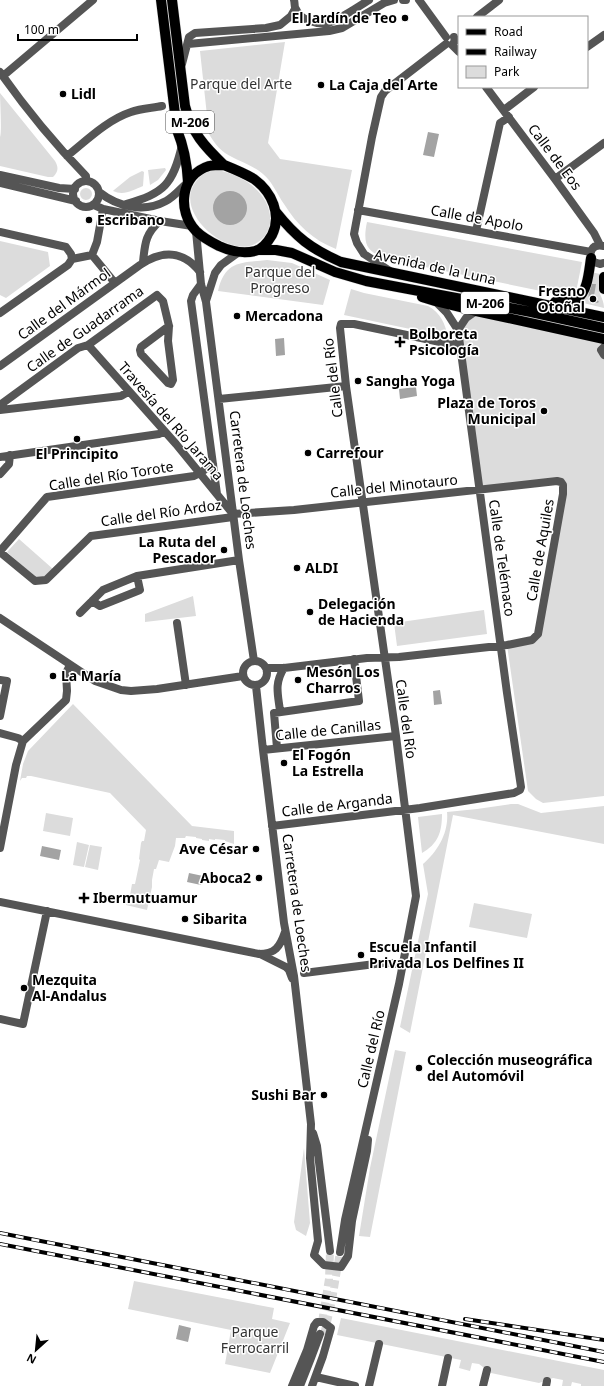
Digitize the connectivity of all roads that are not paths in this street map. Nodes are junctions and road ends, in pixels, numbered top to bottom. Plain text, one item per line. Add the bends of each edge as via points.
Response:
1 (93, 0) edge
2 (161, 0) edge
3 (172, 0) edge
4 (294, 0) edge
5 (369, 0) edge
6 (394, 0) edge
7 (403, 0) edge
8 (406, 0) edge
9 (419, 0) edge
10 (499, 0) edge
11 (295, 9) junction
12 (478, 16) edge
13 (604, 35) edge
14 (451, 39) edge
15 (188, 44) junction
16 (588, 46) edge
17 (458, 50) edge
18 (180, 68) junction
19 (1, 74) edge
20 (487, 88) edge
21 (533, 88) edge
22 (162, 106) dead end
23 (506, 113) junction
24 (183, 143) junction
25 (603, 146) edge
26 (67, 156) junction
27 (224, 165) junction
28 (0, 175) edge
29 (556, 179) junction
30 (86, 181) junction
31 (188, 182) junction
32 (0, 183) edge
33 (75, 188) junction
34 (99, 192) junction
35 (76, 201) junction
36 (94, 205) junction
37 (124, 205) junction
38 (103, 209) junction
39 (358, 210) junction
40 (276, 212) junction
41 (160, 221) junction
42 (194, 228) junction
43 (476, 231) junction
44 (0, 232) edge
45 (602, 245) edge
46 (260, 250) junction
47 (240, 252) junction
48 (92, 255) junction
49 (591, 255) junction
50 (72, 259) junction
51 (143, 262) junction
52 (604, 263) edge
53 (200, 272) junction
54 (393, 273) junction
55 (604, 277) edge
56 (114, 284) junction
57 (201, 284) junction
58 (390, 285) junction
59 (604, 289) edge
60 (435, 301) junction
61 (206, 302) junction
62 (534, 302) junction
63 (476, 311) junction
64 (0, 314) edge
65 (604, 317) edge
66 (169, 326) junction
67 (604, 328) edge
68 (458, 330) junction
69 (604, 339) edge
70 (88, 345) junction
71 (460, 345) junction
72 (604, 347) edge
73 (604, 355) edge
74 (0, 366) edge
75 (346, 386) junction
76 (128, 392) junction
77 (219, 399) junction
78 (0, 405) edge
79 (0, 410) edge
80 (164, 431) junction
81 (10, 456) junction
82 (0, 457) edge
83 (213, 464) junction
84 (200, 473) junction
85 (0, 474) edge
86 (557, 481) joint
87 (479, 490) junction
88 (217, 495) junction
89 (363, 503) junction
90 (233, 515) junction
91 (0, 551) edge
92 (239, 560) junction
93 (137, 576) junction
94 (92, 601) junction
95 (80, 613) dead end
96 (0, 618) edge
97 (178, 623) dead end
98 (501, 646) junction
99 (354, 659) junction
100 (385, 659) junction
101 (254, 661) junction
102 (70, 665) junction
103 (266, 668) junction
104 (284, 668) junction
105 (243, 676) junction
106 (0, 680) edge
107 (186, 685) junction
108 (256, 686) junction
109 (280, 711) junction
110 (0, 716) edge
111 (0, 732) edge
112 (396, 736) junction
113 (23, 741) junction
114 (277, 748) junction
115 (263, 750) junction
116 (520, 790) joint
117 (4, 810) edge
118 (405, 810) junction
119 (272, 826) junction
120 (0, 848) edge
121 (0, 902) edge
122 (47, 911) junction
123 (286, 932) junction
124 (289, 949) junction
125 (259, 954) junction
126 (270, 959) junction
127 (403, 965) junction
128 (304, 973) dead end
129 (295, 989) junction
130 (0, 1019) edge
131 (370, 1115) junction
132 (311, 1124) junction
133 (330, 1251) tunnel mouth
134 (340, 1252) tunnel mouth
135 (331, 1266) joint
136 (379, 1344) dead end
137 (448, 1358) dead end
138 (486, 1370) dead end
139 (316, 1377) junction
140 (292, 1386) edge
141 (300, 1386) edge
142 (305, 1386) edge
143 (312, 1386) edge
144 (355, 1386) edge
145 (369, 1386) edge
146 (442, 1386) edge
147 (483, 1386) edge

1 - 19 street
2 - 24 main road, M-206 via 177,130
3 - 18 main road, M-206
4 - 11 street
5 - 11 street via 328,23 313,22 301,17
6 - 15 street via 384,3 342,28 329,31
7 - 8 street
9 - 14 street
10 - 12 street
11 - 15 street via 280,25 195,33 189,38
13 - 16 street
14 - 17 street
14 - 39 street via 385,91 381,97
15 - 18 street
18 - 27 main road, M-206 via 189,120 206,147
19 - 26 street
20 - 23 street, Calle de Eos
21 - 23 street
22 - 26 street via 120,117 98,130
23 - 29 street, Calle de Eos
23 - 43 street via 500,123
24 - 31 main road, M-206
24 - 37 street via 174,173 166,186 151,196
25 - 29 street
26 - 30 street via 86,176
27 - 31 main road via 209,166 197,172
27 - 40 main road, M-206 via 255,180 265,190
28 - 33 street via 59,188
29 - 45 street, Calle de Eos
30 - 33 street via 79,183
30 - 34 street via 94,184
31 - 37 street via 167,201 153,207
31 - 42 main road, M-206 via 184,195 185,213
32 - 35 street
33 - 35 street
34 - 36 street
34 - 37 street
35 - 36 street via 84,207
36 - 38 street
38 - 41 street
38 - 48 street
39 - 43 street, Calle de Apolo
39 - 54 street via 354,234 357,243 364,254
40 - 46 main road via 274,230 269,241
40 - 54 main road, Avenida de la Luna / M-206 via 300,239 318,251 341,262
41 - 42 street
41 - 51 street via 145,242
42 - 47 main road, M-206 via 219,246
42 - 53 street, Carretera de Loeches
43 - 49 street, Calle de Apolo
44 - 50 street via 66,247
45 - 49 street via 594,247
46 - 47 main road, M-206
46 - 58 main road, Avenida de la Luna / M-206 via 292,253 335,272
47 - 61 street, Carretera de Loeches via 221,266 215,274
48 - 50 street
48 - 56 street
49 - 52 street, Calle de Apolo via 594,262
49 - 62 main road via 584,290 577,298 567,302
50 - 64 street via 68,265
51 - 53 street, Calle del Mármol via 169,254 183,257
51 - 56 street, Calle del Mármol
53 - 57 street, Carretera de Loeches
54 - 62 main road, Avenida de la Luna / M-206
55 - 59 main road
56 - 74 street, Calle del Mármol
57 - 61 street, Carretera de Loeches
57 - 83 street, Carretera de Loeches via 191,301
58 - 60 main road
58 - 67 main road, Avenida de la Luna / M-206
60 - 63 main road
60 - 68 street, Calle de Telémaco
61 - 77 street, Carretera de Loeches
62 - 65 main road, Avenida de la Luna / M-206
63 - 68 street via 466,318
63 - 69 main road
66 - 66 street via 140,350 171,384 173,380 168,341
66 - 70 street, Calle de Guadarrama via 163,301 157,295
68 - 71 street, Calle de Telémaco
70 - 76 street, Travesía del Río Jarama
70 - 78 street, Calle de Guadarrama via 78,348
71 - 75 street, Calle del Río via 354,324 342,324 340,334
71 - 87 street, Calle de Telémaco
72 - 73 street via 601,350
75 - 77 street
75 - 89 street, Calle del Río
76 - 79 street via 121,396
76 - 80 street, Travesía del Río Jarama
77 - 90 street, Carretera de Loeches
80 - 81 street via 159,434
80 - 84 street, Travesía del Río Jarama
81 - 82 street
81 - 85 street via 9,464
83 - 84 street, Carretera de Loeches
83 - 88 street, Carretera de Loeches
84 - 88 street, Travesía del Río Jarama
84 - 91 street, Calle del Río Torote via 194,476 47,497
86 - 87 street, Calle del Minotauro
86 - 98 street, Calle de Aquiles via 563,485 564,494 538,634 532,640
87 - 89 street, Calle del Minotauro
87 - 98 street, Calle de Telémaco
88 - 90 street, Travesía del Río Jarama
89 - 90 street, Calle del Minotauro
89 - 100 street, Calle del Río
90 - 91 street, Calle del Río Ardoz via 91,536 46,580 41,581 35,581
90 - 92 street, Carretera de Loeches
92 - 93 street
92 - 101 street, Carretera de Loeches
93 - 94 street via 102,590
93 - 94 street via 140,590 100,606
94 - 95 street
96 - 102 street
97 - 107 street
98 - 100 street, Calle de Aquiles
98 - 116 street, Calle de Telémaco
99 - 100 street, Calle de Aquiles
99 - 104 street, Calle de Aquiles
99 - 109 street via 359,701
100 - 112 street, Calle del Río
101 - 103 street via 261,662
101 - 105 street via 245,666
102 - 107 street via 95,681 121,690
102 - 113 street via 66,673 66,700
103 - 104 street, Calle de Aquiles
103 - 108 street via 266,678
104 - 109 street via 277,683
105 - 107 street
105 - 108 street via 248,683
106 - 110 street via 7,681
108 - 115 street, Carretera de Loeches
109 - 114 street via 274,713
111 - 113 street
112 - 114 street, Calle de Canillas
112 - 118 street, Calle del Río
113 - 117 street
114 - 115 street, Calle de Canillas
115 - 119 street, Carretera de Loeches
116 - 118 street, Calle de Arganda via 459,803
117 - 120 street
118 - 119 street, Calle de Arganda
118 - 127 street, Calle del Río via 416,896
119 - 123 street, Carretera de Loeches
121 - 122 street
122 - 125 street
122 - 130 street via 23,1024
123 - 124 street, Carretera de Loeches
123 - 125 street via 275,950
124 - 126 street via 280,958
124 - 129 street, Carretera de Loeches
125 - 126 street
126 - 129 street via 289,970
127 - 128 street via 383,963
127 - 131 street, Calle del Río
129 - 132 street, Carretera de Loeches
131 - 134 street, Calle del Río
131 - 135 street, Calle del Río via 367,1151 352,1221 348,1256 341,1267
132 - 133 street, Carretera de Loeches via 317,1146
132 - 135 street, Carretera de Loeches via 310,1158 318,1241 314,1255 324,1265
136 - 145 street
137 - 146 street
138 - 147 street
139 - 140 street via 331,1328 323,1322 317,1322 314,1326
139 - 143 street
139 - 144 street
141 - 142 street via 322,1334

